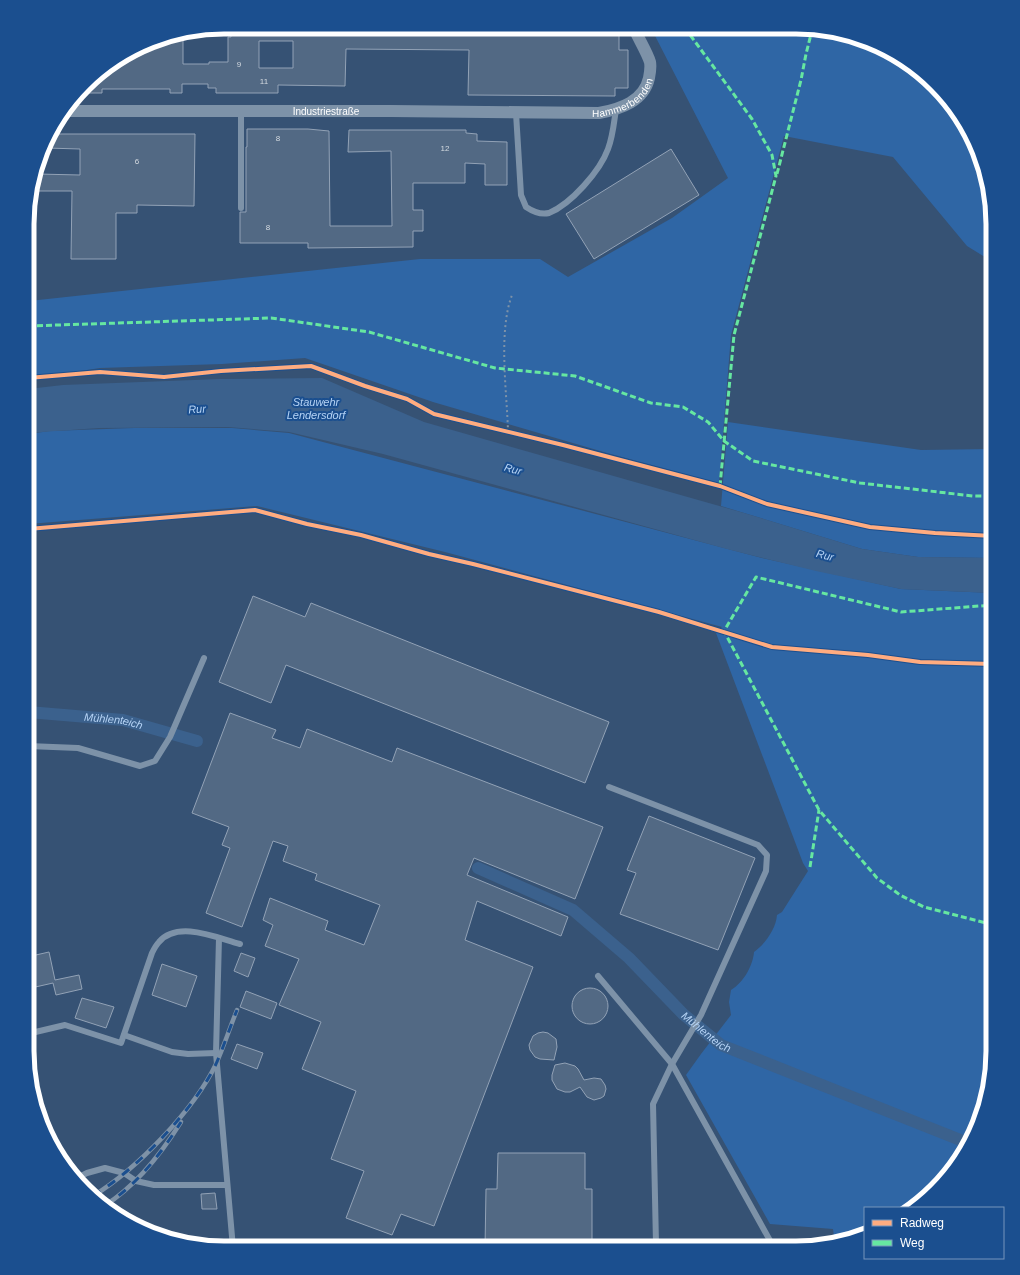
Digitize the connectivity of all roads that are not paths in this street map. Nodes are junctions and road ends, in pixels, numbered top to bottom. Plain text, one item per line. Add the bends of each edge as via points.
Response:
1 (637, 34) edge
2 (616, 109) junction
3 (71, 111) edge
4 (240, 111) junction
5 (516, 113) junction
6 (586, 114) joint
7 (241, 208) dead end
8 (204, 658) dead end
9 (34, 746) edge
10 (609, 787) dead end
11 (219, 938) junction
12 (240, 944) dead end
13 (598, 976) dead end
14 (34, 1032) edge
15 (124, 1035) junction
16 (216, 1053) junction
17 (672, 1064) junction
18 (81, 1176) edge
19 (227, 1185) junction
20 (232, 1241) edge
21 (656, 1241) edge
22 (770, 1241) edge

1 - 2 street, Hammerbenden via 650,62 648,85 630,103
2 - 5 lane via 608,149 596,169 564,204 547,213 534,212 526,207 522,195
2 - 6 street, Hammerbenden
3 - 4 street, Industriestraße
4 - 5 street, Industriestraße
4 - 7 lane
5 - 6 street, Industriestraße
8 - 9 lane via 170,737 155,761 140,766 78,748
10 - 17 lane via 758,845 767,855 766,871 701,1016
11 - 12 lane
11 - 15 lane via 189,931 172,933 160,941 152,953
11 - 16 lane
13 - 17 lane
14 - 15 lane via 66,1025 121,1043
15 - 16 lane via 172,1052
16 - 19 lane
17 - 21 lane via 652,1104
17 - 22 lane
18 - 19 lane via 105,1168 124,1173 136,1181 154,1185
19 - 20 lane

